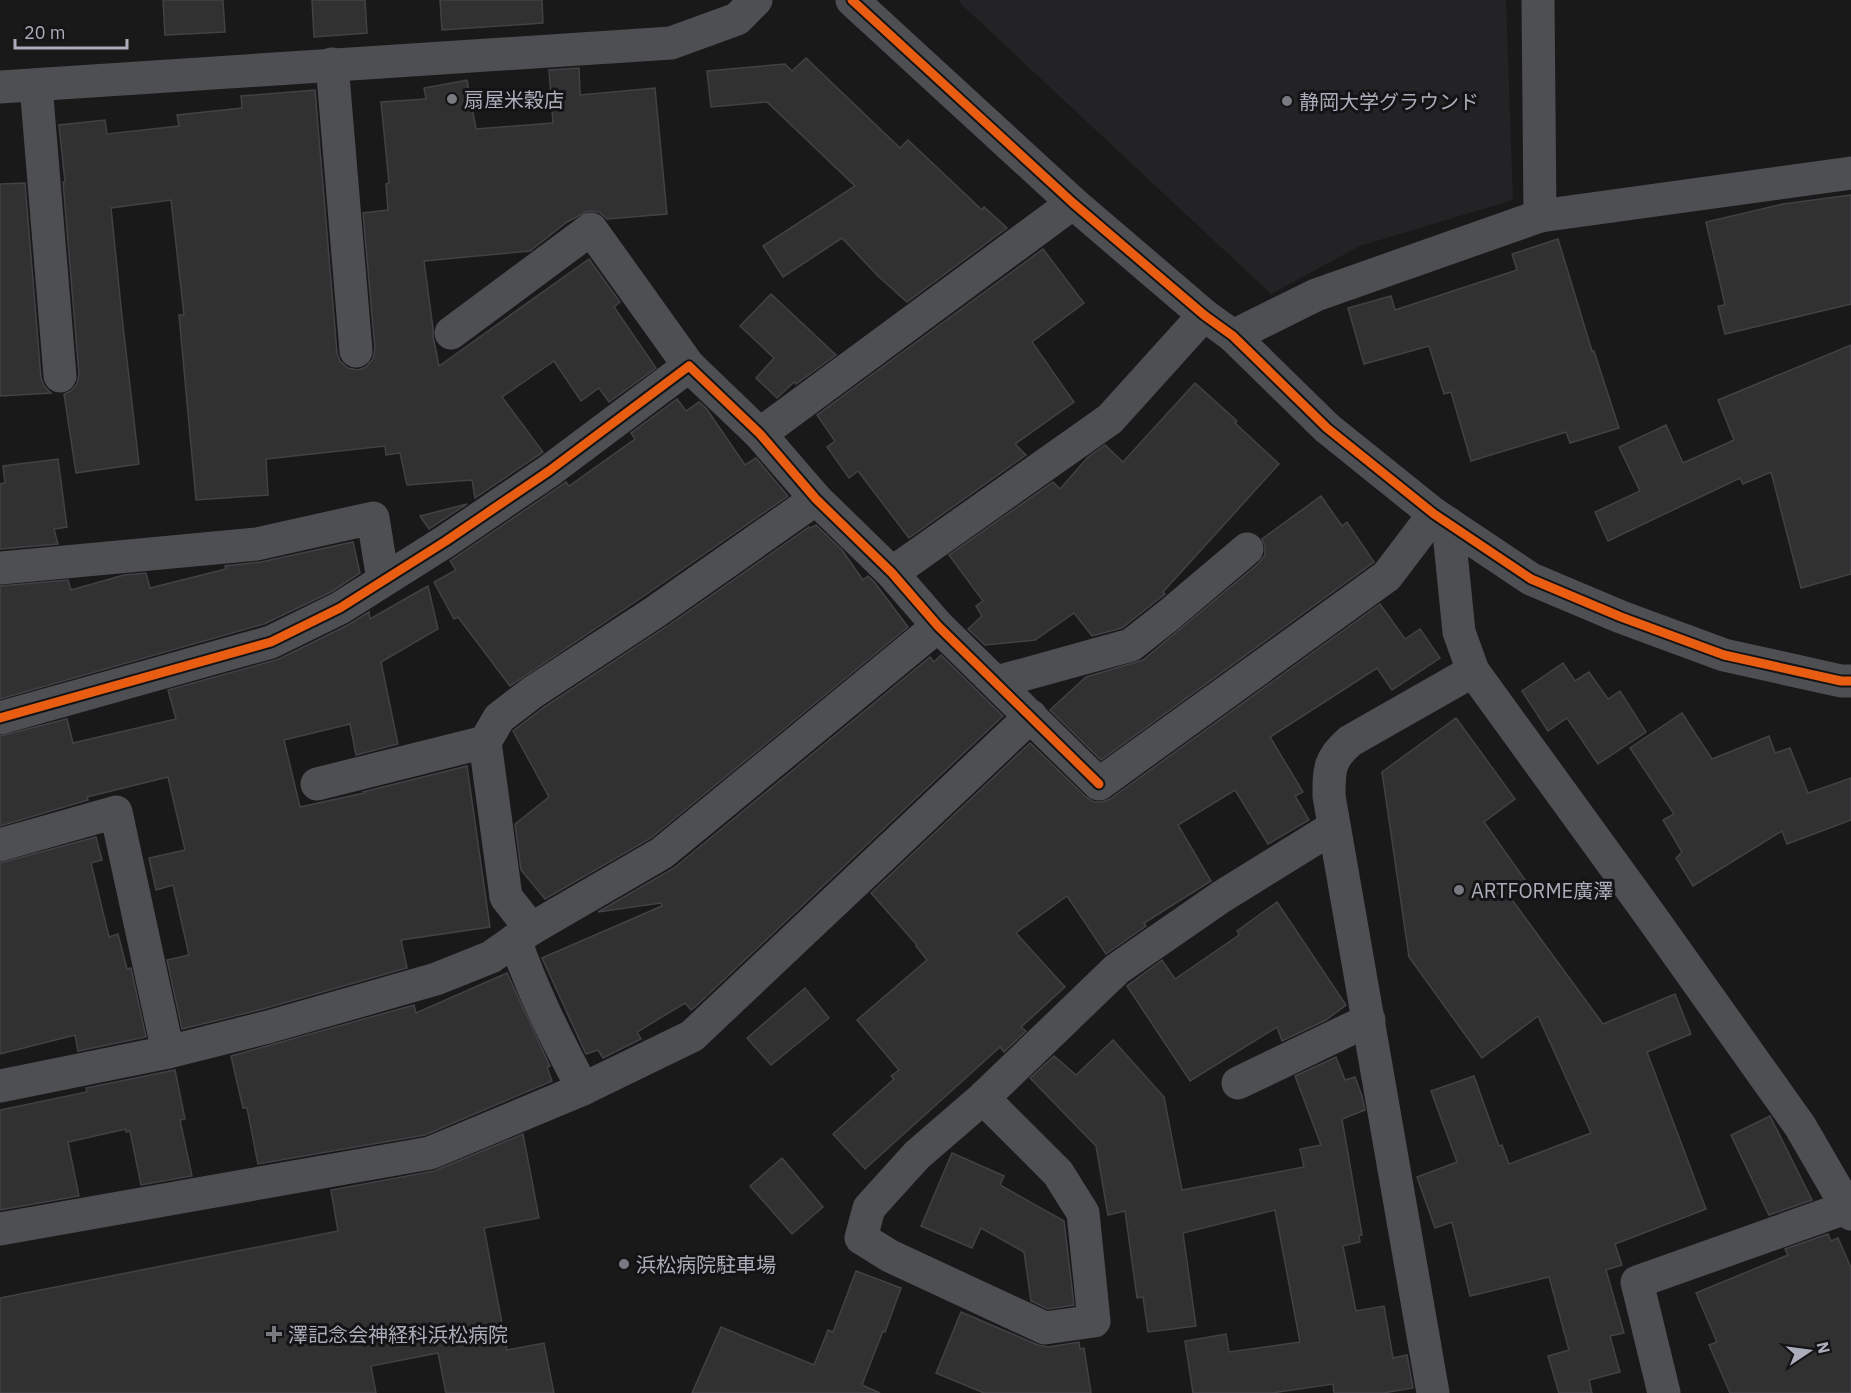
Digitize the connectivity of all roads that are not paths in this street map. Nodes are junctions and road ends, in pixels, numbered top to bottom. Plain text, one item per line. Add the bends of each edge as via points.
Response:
1 (756, 0) edge
2 (852, 0) edge
3 (1538, 0) edge
4 (332, 64) junction
5 (36, 85) junction
6 (0, 87) edge
7 (1851, 173) edge
8 (1073, 203) junction
9 (1540, 216) junction
10 (1204, 315) junction
11 (451, 333) dead end
12 (1233, 336) junction
13 (356, 351) dead end
14 (689, 366) junction
15 (60, 376) dead end
16 (760, 434) junction
17 (816, 499) junction
18 (1441, 519) junction
19 (1246, 549) dead end
20 (0, 568) edge
21 (892, 573) junction
22 (383, 580) junction
23 (938, 626) junction
24 (1473, 670) junction
25 (1851, 681) edge
26 (997, 682) junction
27 (1031, 716) junction
28 (0, 718) edge
29 (485, 742) junction
30 (317, 784) dead end
31 (1334, 827) junction
32 (0, 845) edge
33 (523, 934) junction
34 (1369, 1020) junction
35 (168, 1052) junction
36 (1238, 1083) dead end
37 (0, 1086) edge
38 (583, 1089) junction
39 (983, 1098) junction
40 (1849, 1210) edge
41 (0, 1229) edge
42 (1433, 1393) edge
43 (1664, 1393) edge

1 - 4 street via 737,19 671,43
2 - 8 street
3 - 9 street
4 - 5 street
4 - 13 street
5 - 6 street
5 - 15 street
7 - 9 street
8 - 10 street
8 - 16 street
9 - 12 street via 1316,295
10 - 12 street
10 - 21 street via 1110,419
11 - 14 street via 591,229
12 - 18 street via 1327,428
14 - 16 street
14 - 22 street via 549,471
16 - 17 street
17 - 21 street
17 - 29 street via 533,692 499,718
18 - 24 street via 1459,632
18 - 25 street via 1532,579 1621,617 1724,655
18 - 27 street via 1387,576 1099,784
19 - 26 street via 1131,645
20 - 22 street via 257,544 373,518
21 - 23 street
22 - 28 street via 340,608 271,642
23 - 26 street
23 - 33 street via 662,853
24 - 31 street via 1336,752 1329,770
24 - 40 street via 1800,1125
26 - 27 street
27 - 38 street via 692,1036
29 - 30 street
29 - 33 street via 506,897
31 - 34 street
31 - 39 street via 1221,897 1117,969
32 - 35 street via 116,812
33 - 35 street via 491,957 436,979
33 - 38 street via 528,976
34 - 36 street
34 - 42 street
35 - 37 street
38 - 41 street via 430,1153
39 - 39 street via 917,1155 868,1208 861,1238 890,1256 1045,1328 1094,1321 1083,1213 1059,1173
40 - 43 street via 1637,1282

